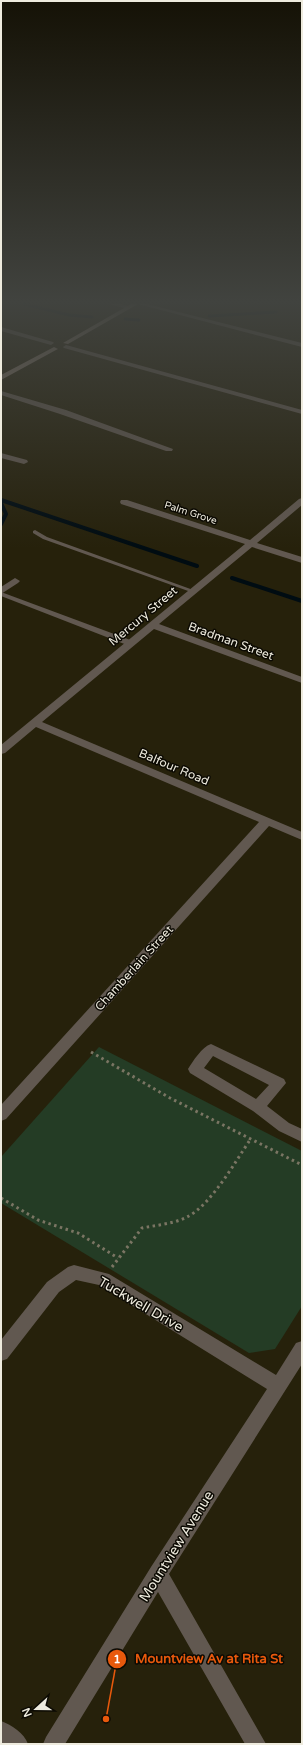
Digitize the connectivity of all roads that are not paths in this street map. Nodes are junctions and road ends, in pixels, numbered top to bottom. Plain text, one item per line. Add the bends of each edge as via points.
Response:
1 (208, 385) edge
2 (1, 393) edge
3 (302, 412) edge
4 (169, 449) dead end
5 (1, 455) edge
6 (24, 462) dead end
7 (302, 501) edge
8 (124, 502) dead end
9 (35, 532) dead end
10 (250, 543) junction
11 (302, 560) edge
12 (14, 581) dead end
13 (1, 591) edge
14 (193, 591) junction
15 (1, 594) edge
16 (152, 625) junction
17 (130, 643) junction
18 (302, 680) edge
19 (36, 723) junction
20 (1, 751) edge
21 (267, 821) junction
22 (302, 836) edge
23 (258, 1107) junction
24 (1, 1115) edge
25 (302, 1136) edge
26 (302, 1349) edge
27 (1, 1353) edge
28 (278, 1386) junction
29 (158, 1574) junction
30 (1, 1731) edge
31 (18, 1744) edge
32 (53, 1744) edge
33 (256, 1744) edge

1 - 3 street
2 - 4 street
5 - 6 street
7 - 10 street, Mercury Street
8 - 10 street, Palm Grove
9 - 14 lane via 45,538
10 - 11 street, Palm Grove
10 - 14 street, Mercury Street
12 - 13 street
14 - 16 street, Mercury Street
15 - 17 lane
16 - 17 street, Mercury Street
16 - 18 street, Bradman Street
17 - 19 street, Mercury Street
19 - 20 street, Mercury Street
19 - 21 street, Balfour Road
21 - 22 street, Balfour Road
21 - 24 street, Chamberlain Street
23 - 23 street via 279,1083 211,1049 195,1070
23 - 25 street via 284,1127
26 - 28 street, Mountview Avenue
27 - 28 street, Tuckwell Drive via 53,1287 74,1272 103,1279
28 - 29 street, Mountview Avenue
29 - 32 street, Mountview Avenue
29 - 33 street
30 - 31 street

